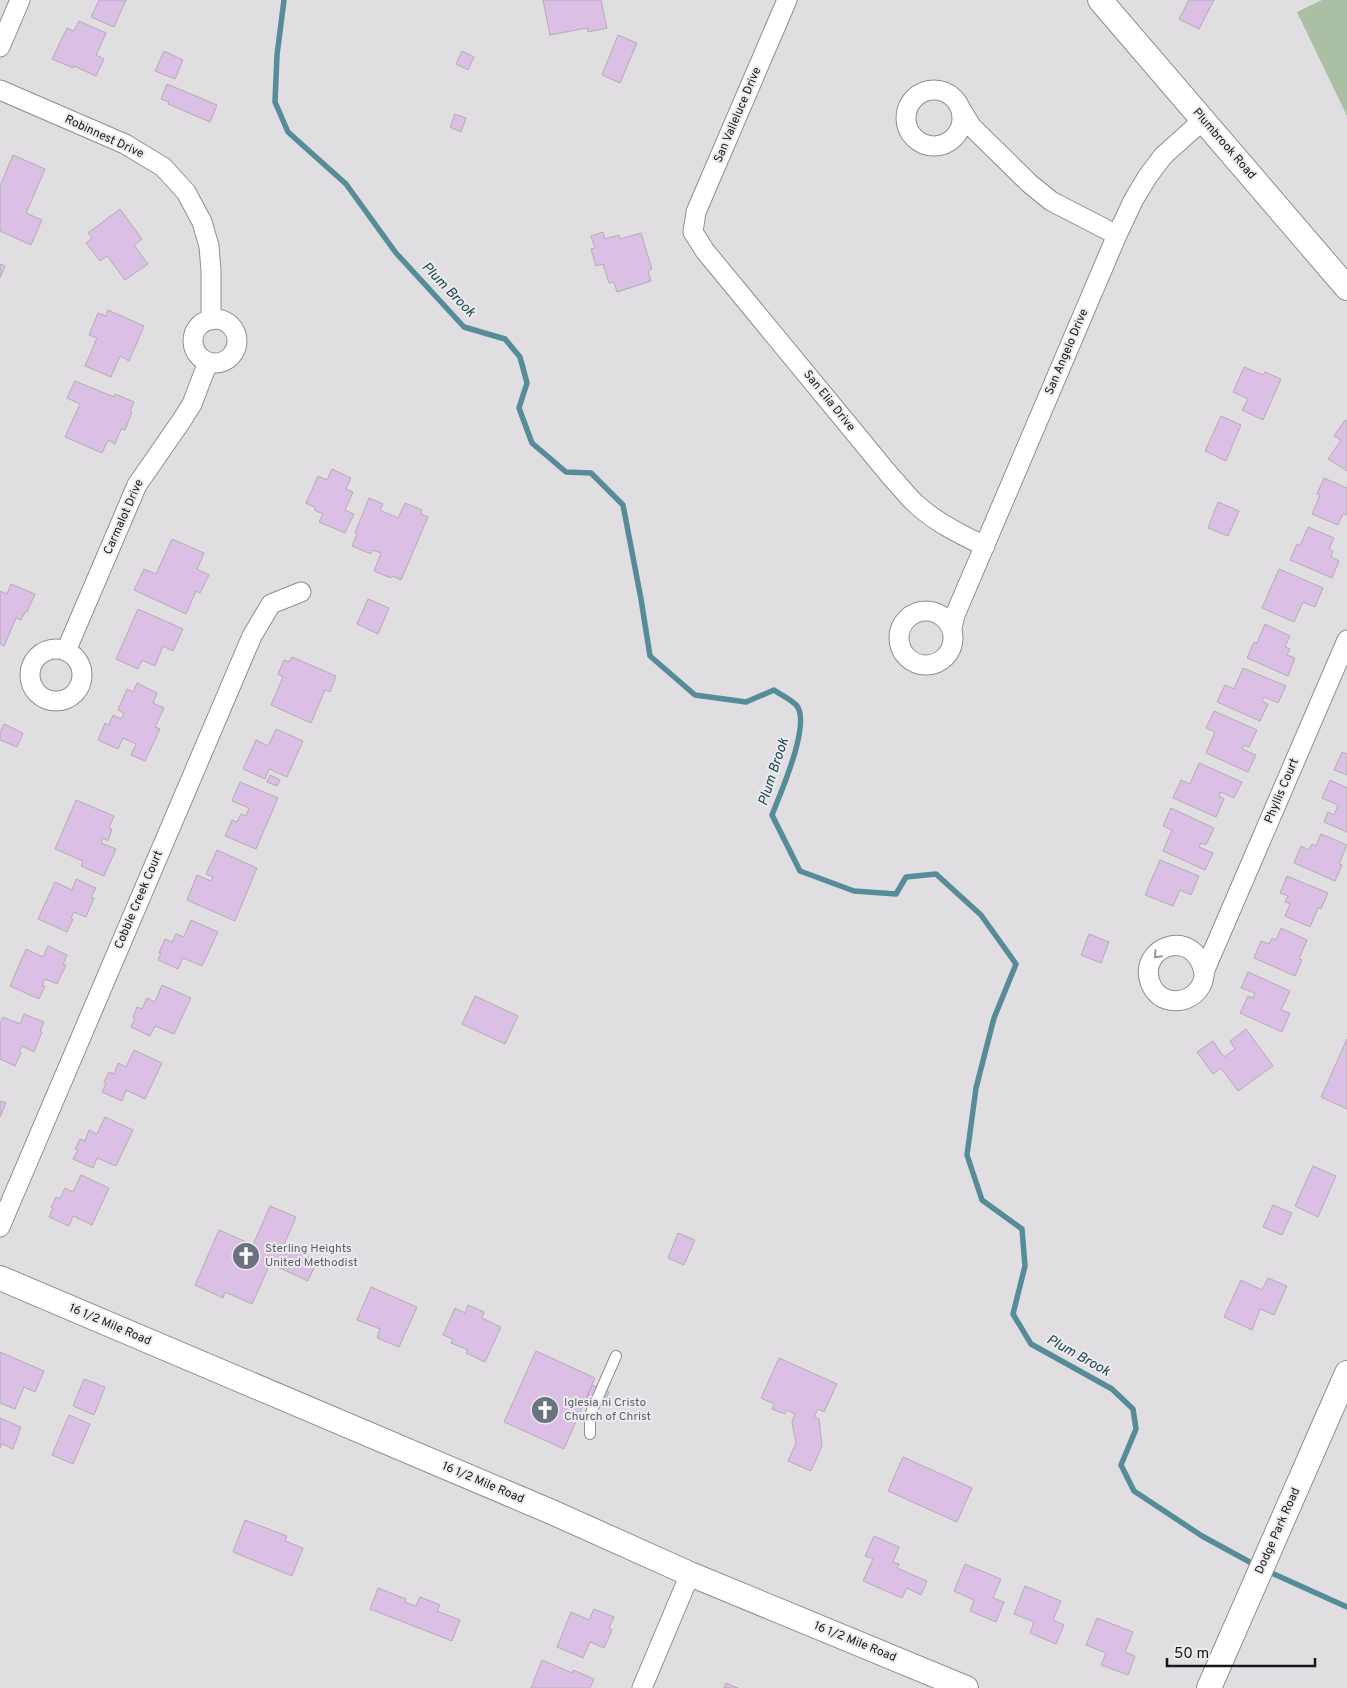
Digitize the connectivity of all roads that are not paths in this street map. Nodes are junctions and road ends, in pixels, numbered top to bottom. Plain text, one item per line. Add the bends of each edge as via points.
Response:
1 (20, 0) edge
2 (787, 0) edge
3 (1100, 0) edge
4 (0, 47) edge
5 (0, 90) edge
6 (962, 111) junction
7 (1203, 120) junction
8 (983, 138) junction
9 (947, 142) junction
10 (693, 232) joint
11 (1117, 236) junction
12 (1347, 288) edge
13 (211, 320) junction
14 (208, 362) junction
15 (985, 546) junction
16 (301, 592) dead end
17 (961, 602) junction
18 (931, 610) junction
19 (952, 628) junction
20 (1347, 640) edge
21 (66, 651) dead end
22 (1217, 942) junction
23 (1190, 949) junction
24 (1204, 973) junction
25 (0, 1228) edge
26 (0, 1278) edge
27 (616, 1356) dead end
28 (1347, 1373) edge
29 (590, 1434) dead end
30 (690, 1574) junction
31 (642, 1688) edge
32 (966, 1688) edge
33 (1209, 1688) edge

1 - 4 street
2 - 10 street, San Valleluce Drive via 696,212
3 - 7 street, Plumbrook Road
5 - 13 street, Robinnest Drive via 125,144 163,167 186,192 202,222 209,246
6 - 8 street
6 - 9 street via 960,129
6 - 9 street via 958,102 943,91 925,92 911,102 907,120 914,136 929,145
7 - 11 street, San Angelo Drive via 1163,156 1134,199
7 - 12 street, Plumbrook Road
8 - 9 street
8 - 11 street via 1051,201
10 - 15 street, San Elia Drive via 705,251 916,504 941,523
11 - 15 street, San Angelo Drive
13 - 14 street via 199,327 193,340 196,353
13 - 14 street via 231,326 235,332 236,347 228,359
14 - 21 street, Carmalot Drive via 192,404 137,485
15 - 17 street, San Angelo Drive
16 - 25 street, Cobble Creek Court via 272,604 252,636
17 - 18 street, San Angelo Drive
17 - 19 street, San Angelo Drive
18 - 19 street via 947,620
18 - 19 street, San Angelo Drive via 913,613 901,626 899,644 909,659 925,665 942,660 953,646
20 - 22 street, Phyllis Court
22 - 23 street, Phyllis Court via 1204,948
22 - 24 street, Phyllis Court
23 - 24 street via 1198,955
23 -> 24 street, Phyllis Court via 1172,945 1156,953 1148,969 1152,987 1165,999 1183,1000 1198,990
26 - 30 street, 16 1/2 Mile Road
27 - 29 lane via 590,1414
28 - 33 street, Dodge Park Road
30 - 31 street
30 - 32 street, 16 1/2 Mile Road

